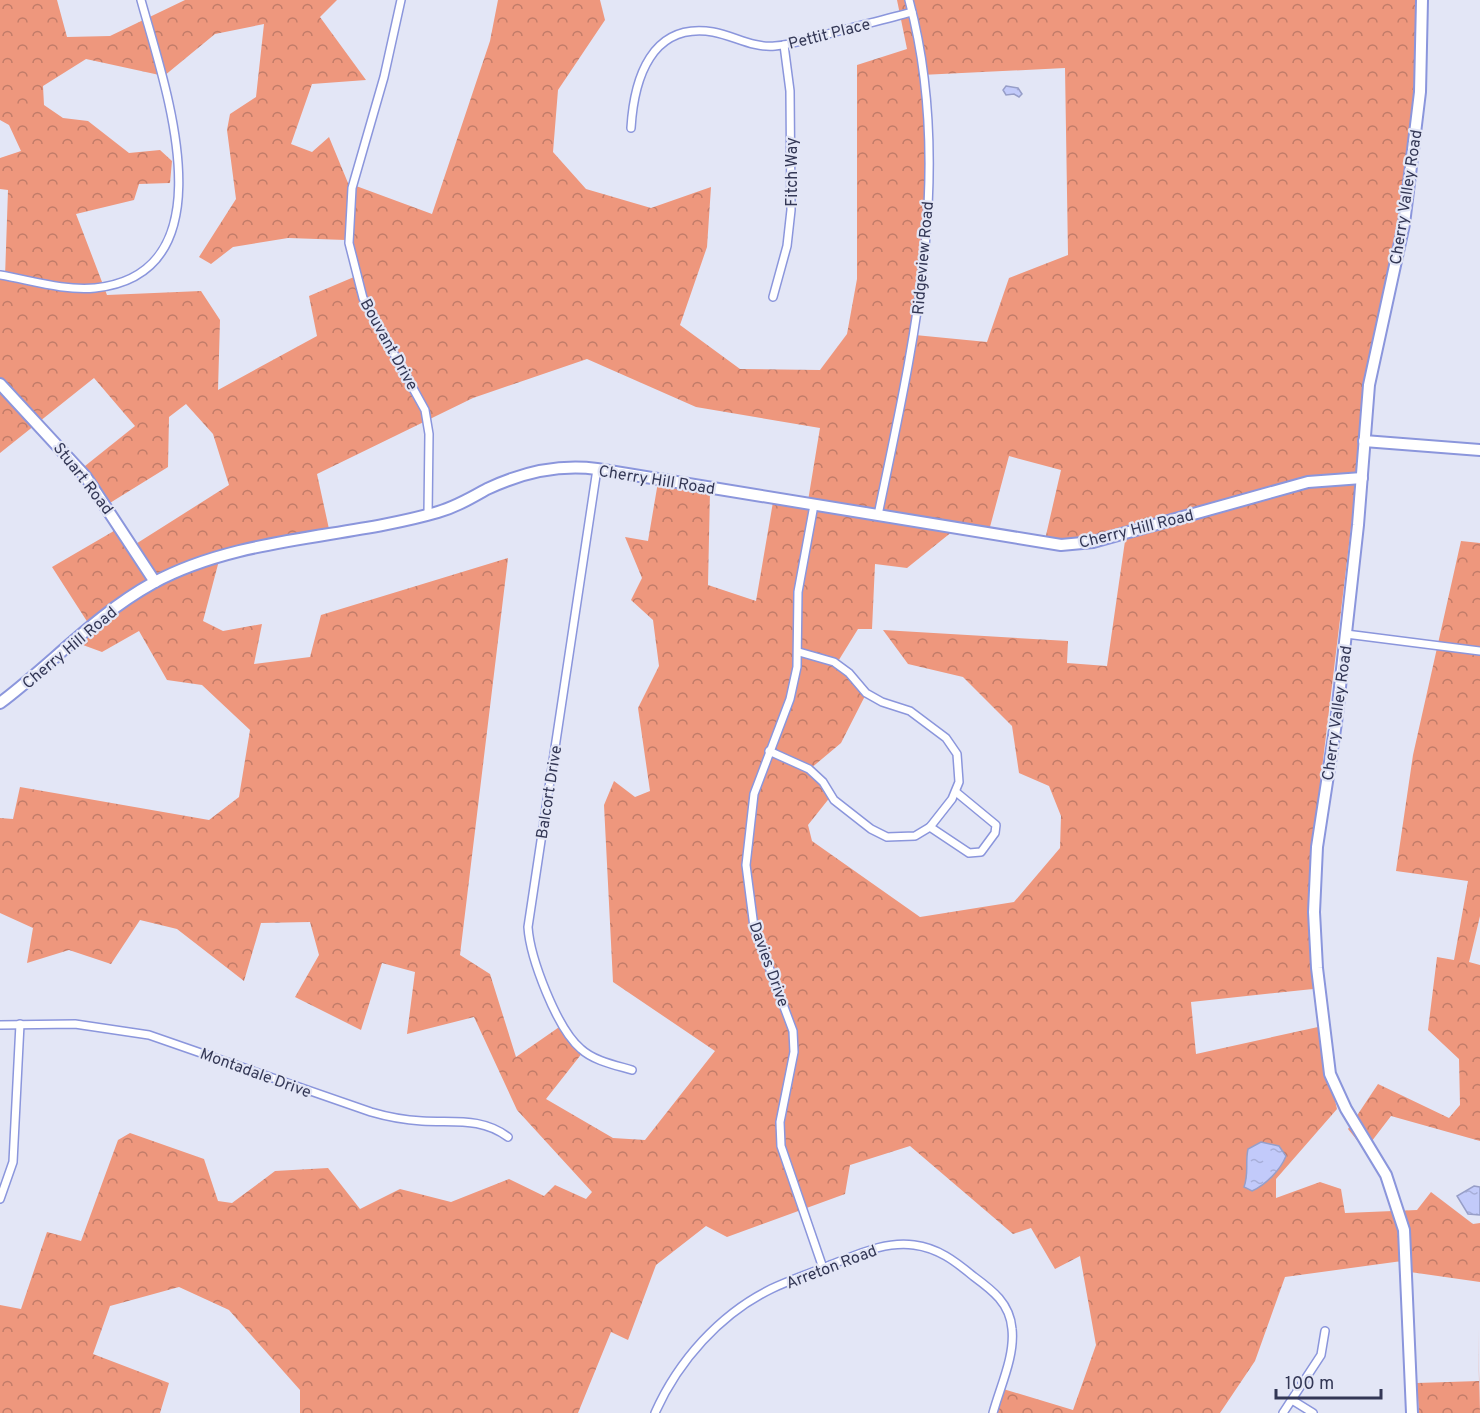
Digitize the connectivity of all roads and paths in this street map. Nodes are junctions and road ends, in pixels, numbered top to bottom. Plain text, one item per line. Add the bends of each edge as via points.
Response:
1 (141, 0) edge
2 (401, 0) edge
3 (909, 0) edge
4 (1422, 0) edge
5 (912, 12) junction
6 (784, 45) junction
7 (631, 128) dead end
8 (0, 275) edge
9 (773, 297) dead end
10 (0, 384) edge
11 (1364, 441) junction
12 (1480, 450) edge
13 (597, 469) junction
14 (1362, 478) junction
15 (814, 505) junction
16 (428, 515) junction
17 (878, 515) junction
18 (155, 582) junction
19 (1346, 634) junction
20 (1480, 651) edge
21 (799, 652) junction
22 (0, 703) edge
23 (769, 751) junction
24 (956, 792) junction
25 (930, 827) junction
26 (20, 1024) junction
27 (0, 1025) edge
28 (632, 1070) dead end
29 (508, 1137) dead end
30 (0, 1199) edge
31 (823, 1268) junction
32 (1325, 1331) dead end
33 (1292, 1400) junction
34 (655, 1413) edge
35 (993, 1413) edge
36 (1283, 1413) edge
37 (1312, 1413) edge
38 (1412, 1413) edge

1 - 8 street via 180,170 178,211 167,241 142,269 109,285 71,287
2 - 16 street, Bouvant Drive via 352,188 349,243 363,298 425,410 429,434
3 - 5 street, Ridgeview Road
4 - 11 street, Cherry Valley Road via 1420,92 1404,224 1371,372
5 - 6 street, Pettit Place
5 - 17 street, Ridgeview Road via 930,124 923,269 914,335
6 - 7 street, Pettit Place via 759,46 702,31 672,38 643,67
6 - 9 street, Fitch Way via 790,91 791,210 787,246
10 - 18 street, Stuart Road via 86,477
11 - 12 street
11 - 14 street, Cherry Valley Road
13 - 15 street, Cherry Hill Road
13 - 16 street, Cherry Hill Road via 537,471
13 - 28 street, Balcort Drive via 528,927 535,965 575,1044 590,1056
14 - 17 street, Cherry Hill Road via 1308,482 1076,544 1045,543
14 - 19 street, Cherry Valley Road
15 - 17 street, Cherry Hill Road
15 - 21 street, Davies Drive via 800,587
16 - 18 street, Cherry Hill Road via 237,551
18 - 22 street, Cherry Hill Road via 92,624
19 - 20 street
19 - 38 street, Cherry Valley Road via 1317,846 1317,968 1326,1055 1333,1082 1386,1175 1401,1218
21 - 23 street, Davies Drive via 790,699
21 - 24 street via 843,667 866,693 910,711 946,738 960,765
23 - 25 street via 809,769 834,800 879,834 905,838
23 - 31 street, Davies Drive via 749,818 747,884 761,950 793,1031 794,1052 780,1122 781,1146
24 - 25 street
24 - 25 street via 996,825 995,833 981,852 969,854
26 - 27 street, Montadale Drive
26 - 29 street, Montadale Drive via 75,1024 149,1035 371,1112 407,1120 473,1121
26 - 30 street via 13,1162
31 - 34 street, Arreton Road via 771,1289 719,1325 680,1368
31 - 35 street, Arreton Road via 874,1248 914,1245 950,1257 993,1290 1006,1307 1013,1336
32 - 33 street via 1322,1355
33 - 36 street
33 - 37 street

